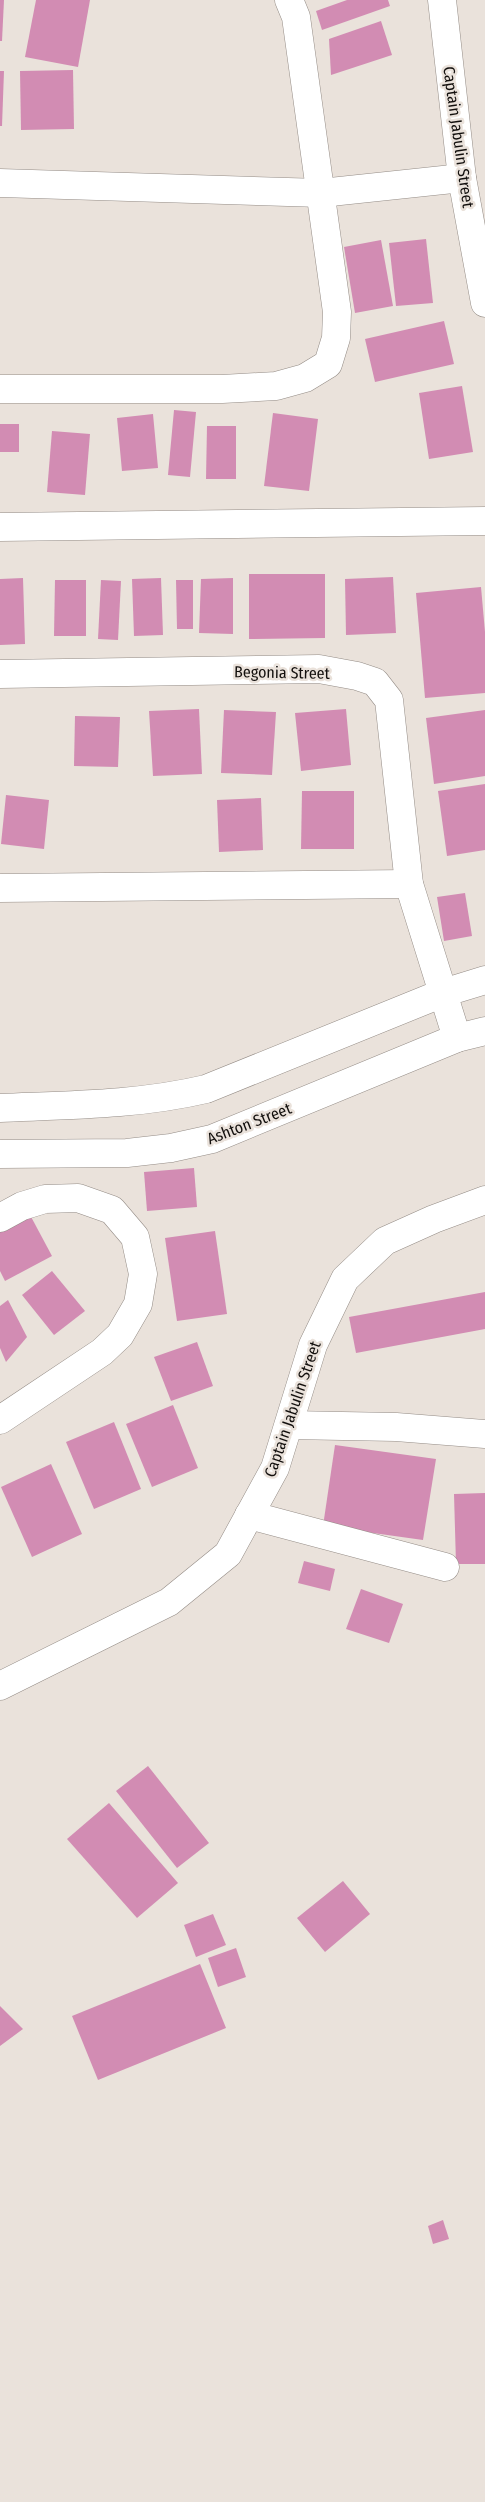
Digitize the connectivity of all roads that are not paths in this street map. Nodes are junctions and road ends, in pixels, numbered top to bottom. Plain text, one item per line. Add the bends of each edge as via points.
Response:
1 (289, 0) edge
2 (442, 0) edge
3 (462, 178) junction
4 (0, 184) edge
5 (321, 193) junction
6 (485, 303) edge
7 (0, 389) edge
8 (485, 521) edge
9 (0, 527) edge
10 (0, 674) edge
11 (409, 884) junction
12 (0, 888) edge
13 (485, 980) edge
14 (443, 994) junction
15 (485, 1031) edge
16 (457, 1038) junction
17 (0, 1108) edge
18 (0, 1154) edge
19 (485, 1200) edge
20 (0, 1218) edge
21 (0, 1420) edge
22 (288, 1424) junction
23 (485, 1434) edge
24 (249, 1515) junction
25 (445, 1567) dead end
26 (0, 1686) edge

1 - 5 street via 296,17
2 - 3 street, Captain Jabulin Street
3 - 5 street
3 - 6 street, Captain Jabulin Street
4 - 5 street
5 - 7 street via 337,312 336,338 328,364 305,378 276,386 222,390
8 - 9 street
10 - 11 street, Begonia Street via 320,670 375,682 388,700
11 - 12 street
11 - 14 street, Begonia Street
13 - 14 street
14 - 16 street, Begonia Street
14 - 17 street via 206,1088 166,1098 116,1104
15 - 16 street, Ashton Street
16 - 18 street, Ashton Street via 212,1140 127,1153
19 - 22 street, Captain Jabulin Street via 385,1241 345,1279 313,1345
20 - 21 street via 45,1199 78,1198 112,1210 135,1237 143,1274 138,1304 120,1335 102,1352
22 - 23 street
22 - 24 street, Captain Jabulin Street via 275,1468
24 - 25 street
24 - 26 street, Captain Jabulin Street via 228,1554 169,1602

